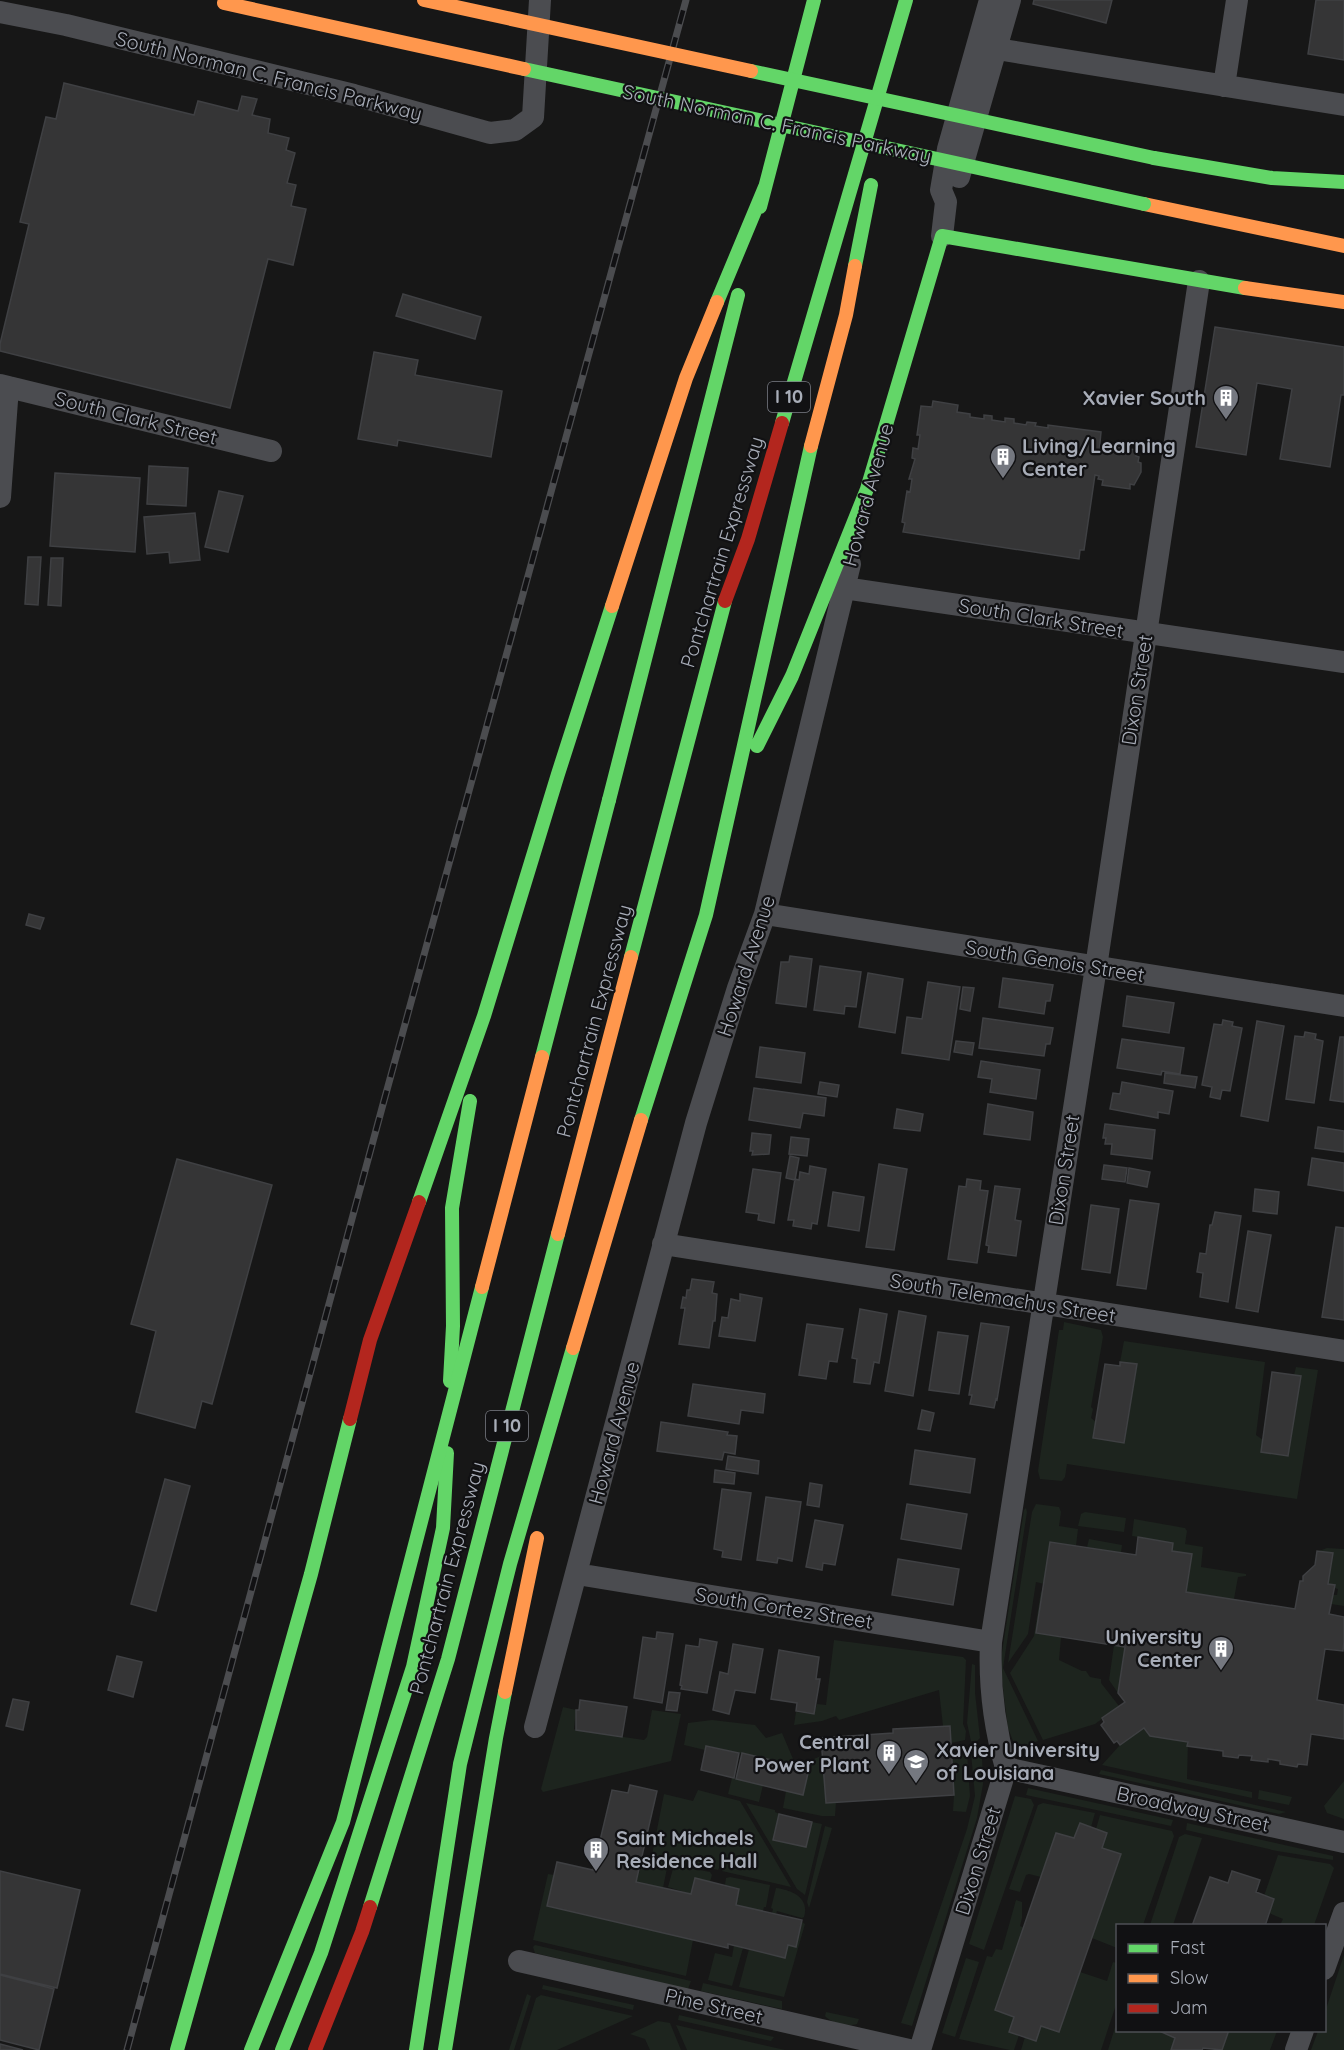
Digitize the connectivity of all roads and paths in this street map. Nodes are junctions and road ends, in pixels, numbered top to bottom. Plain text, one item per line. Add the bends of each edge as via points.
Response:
1 (209, 0) edge
2 (424, 0) edge
3 (540, 0) edge
4 (814, 0) edge
5 (906, 0) edge
6 (990, 0) edge
7 (1010, 0) edge
8 (1237, 0) edge
9 (0, 12) edge
10 (996, 49) junction
11 (1224, 86) junction
12 (1344, 105) edge
13 (1344, 182) edge
14 (765, 187) junction
15 (946, 202) junction
16 (942, 236) junction
17 (1344, 246) edge
18 (1199, 281) junction
19 (1344, 302) edge
20 (4, 386) edge
21 (271, 451) dead end
22 (867, 489) junction
23 (0, 497) edge
24 (844, 588) junction
25 (1146, 634) junction
26 (1344, 662) edge
27 (734, 791) junction
28 (765, 914) junction
29 (1096, 967) junction
30 (1344, 1006) edge
31 (484, 1016) junction
32 (663, 1244) junction
33 (1042, 1304) junction
34 (1344, 1351) edge
35 (547, 1441) junction
36 (577, 1574) junction
37 (991, 1642) junction
38 (535, 1727) dead end
39 (1006, 1768) junction
40 (1344, 1842) edge
41 (1344, 1913) edge
42 (519, 1961) dead end
43 (1326, 1963) edge
44 (1303, 2032) edge
45 (177, 2049) edge
46 (251, 2050) edge
47 (282, 2050) edge
48 (315, 2050) edge
49 (416, 2050) edge
50 (445, 2050) edge
51 (909, 2050) edge
52 (920, 2050) edge
53 (1296, 2050) edge

1 - 17 main road, South Norman C. Francis Parkway, bridge
2 - 13 main road, bridge via 1155,158 1270,178
3 - 9 street, South Norman C. Francis Parkway via 533,117 515,130 490,133 320,87
4 - 14 main road, Pontchartrain Expressway
5 - 27 main road via 846,315 813,436
5 - 48 main road, Pontchartrain Expressway / I 10 via 748,539 722,609 448,1659 362,1932
6 - 15 street, Howard Avenue via 948,150 940,190
7 - 10 street, Howard Avenue
8 - 11 street
10 - 11 street
10 - 15 street, Howard Avenue via 954,194
11 - 12 street
14 - 31 main road via 686,378
14 - 46 main road, Pontchartrain Expressway, bridge via 343,1822
15 - 16 street, Howard Avenue
16 - 18 main road
16 - 22 main road, Howard Avenue
18 - 19 main road
18 - 25 street, Dixon Street
20 - 21 street, South Clark Street
20 - 23 street
22 - 24 street, Howard Avenue
22 - 27 main road via 792,676
24 - 25 street, South Clark Street
24 - 28 street, Howard Avenue
25 - 26 street, South Clark Street
25 - 29 street, Dixon Street
27 - 35 main road via 706,915 606,1232
28 - 29 street, South Genois Street
28 - 32 street, Howard Avenue via 699,1112
29 - 30 street, South Genois Street
29 - 33 street, Dixon Street
31 - 45 main road via 370,1340 308,1585
31 - 47 main road via 452,1208 453,1326 443,1528 413,1667 321,1953
32 - 33 street, South Telemachus Street
32 - 36 street, Howard Avenue
33 - 34 street, South Telemachus Street
33 - 37 street, Dixon Street
35 - 49 main road via 510,1564 460,1764
35 - 50 main road via 535,1552 494,1750
36 - 37 street, South Cortez Street
36 - 38 street, Howard Avenue
37 - 39 street, Dixon Street via 989,1675
39 - 40 street, Broadway Street
39 - 52 street, Dixon Street
41 - 43 street
42 - 51 street, Pine Street
44 - 53 street

